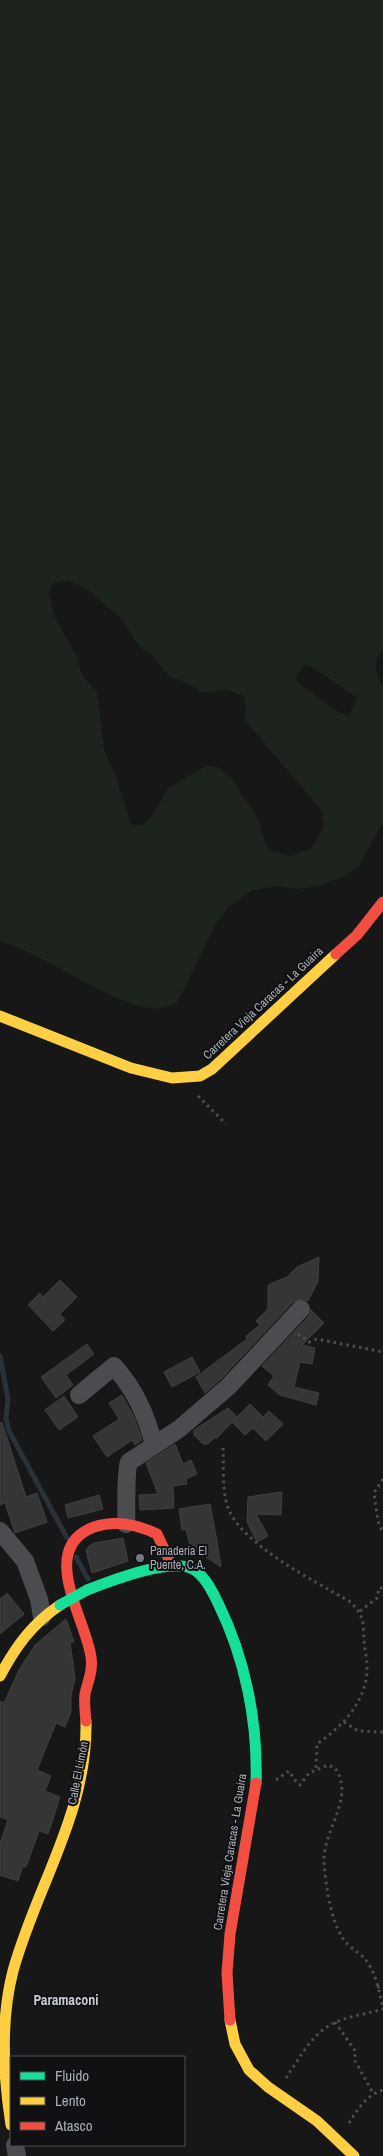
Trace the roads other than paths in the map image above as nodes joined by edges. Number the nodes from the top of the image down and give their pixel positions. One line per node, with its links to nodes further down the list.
1 (383, 902): 2 (street, Carretera Vieja Caracas - La Guaira)
2 (0, 1016)
3 (300, 1309): 5 (street)
4 (78, 1396): 5 (street)
5 (154, 1444): 6 (street)
6 (126, 1524): 8 (street, Calle El Limón); 11 (street, Calle El Limón)
7 (0, 1531): 9 (street)
8 (172, 1566): 9 (street, Carretera Vieja Caracas - La Guaira, bridge); 12 (street, Carretera Vieja Caracas - La Guaira)
9 (42, 1616): 10 (street, Carretera Vieja Caracas - La Guaira)
10 (0, 1676)
11 (10, 2117)
12 (354, 2156)

